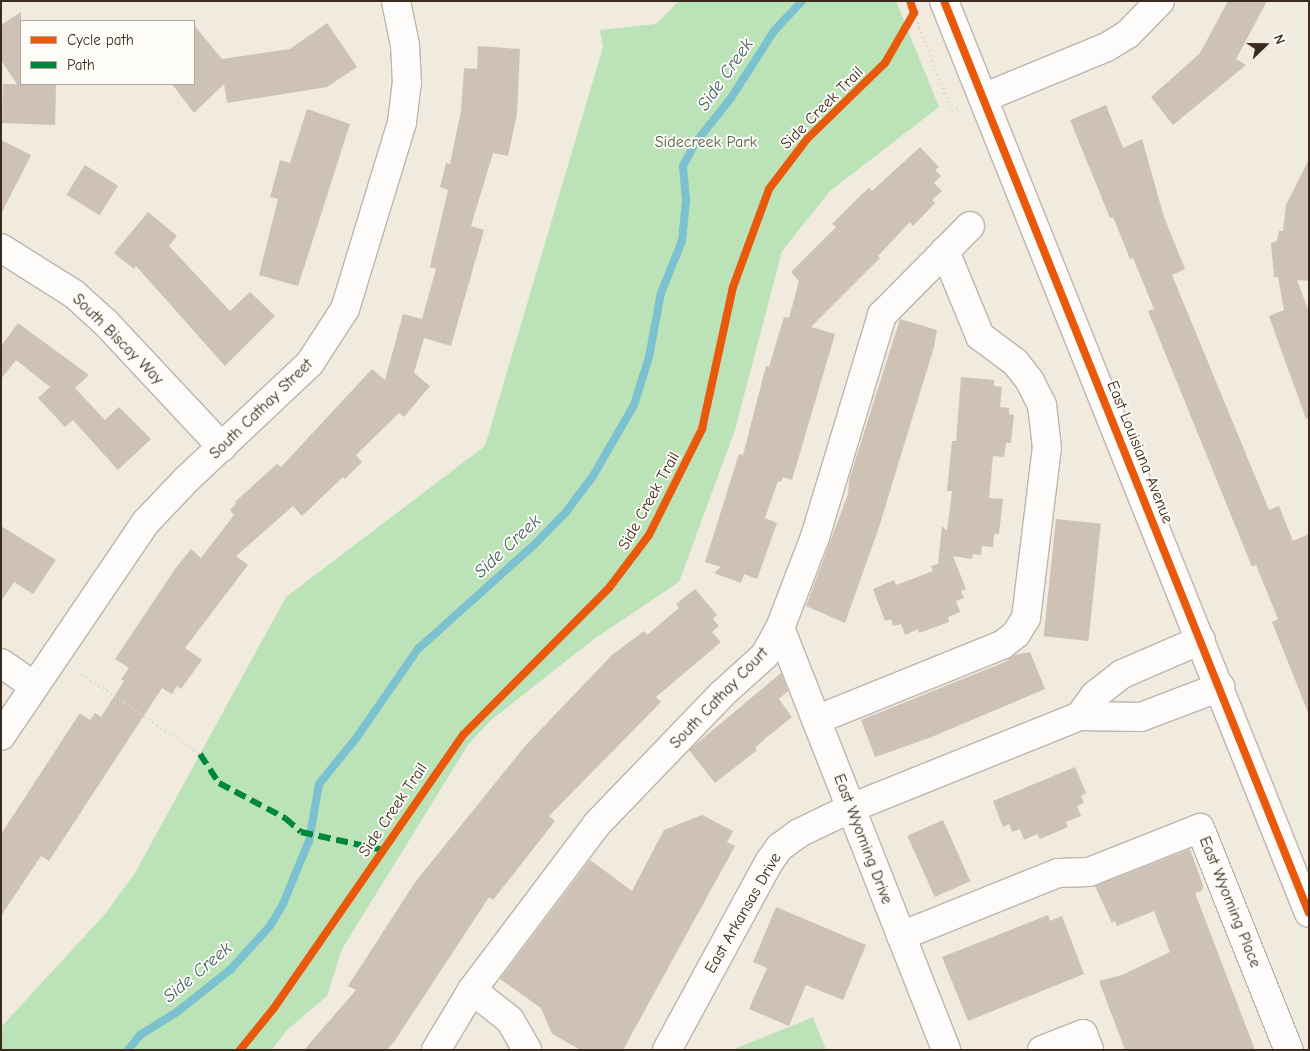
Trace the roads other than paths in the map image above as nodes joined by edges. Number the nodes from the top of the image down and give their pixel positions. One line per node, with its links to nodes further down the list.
1 (396, 1): 8 (street, South Cathay Street)
2 (944, 1): 4 (street, East Louisiana Avenue)
3 (1160, 1): 4 (street)
4 (983, 98): 10 (street, East Louisiana Avenue)
5 (970, 226): 7 (street, South Cathay Court)
6 (1, 248): 8 (street, South Biscay Way)
7 (945, 251): 9 (street, South Cathay Court); 15 (street)
8 (222, 446): 12 (street, South Cathay Street)
9 (780, 628): 15 (street, East Wyoming Drive); 20 (street, South Cathay Court)
10 (1201, 640): 13 (street, East Louisiana Avenue); 14 (street)
11 (1, 663): 12 (street)
12 (34, 686): 16 (street, South Cathay Street)
13 (1220, 687): 14 (street); 18 (street, East Louisiana Avenue)
14 (1080, 716): 17 (street)
15 (816, 720): 17 (street, East Wyoming Drive)
16 (1, 736)
17 (851, 808): 19 (street, East Wyoming Drive); 23 (street, East Arkansas Drive)
18 (1309, 913)
19 (901, 936): 24 (street, East Wyoming Drive); 27 (street, East Wyoming Place)
20 (472, 990): 21 (street, South Cathay Court); 22 (street)
21 (436, 1050)
22 (528, 1050)
23 (667, 1050)
24 (946, 1050)
25 (1042, 1050): 26 (street)
26 (1089, 1050)
27 (1289, 1050)

